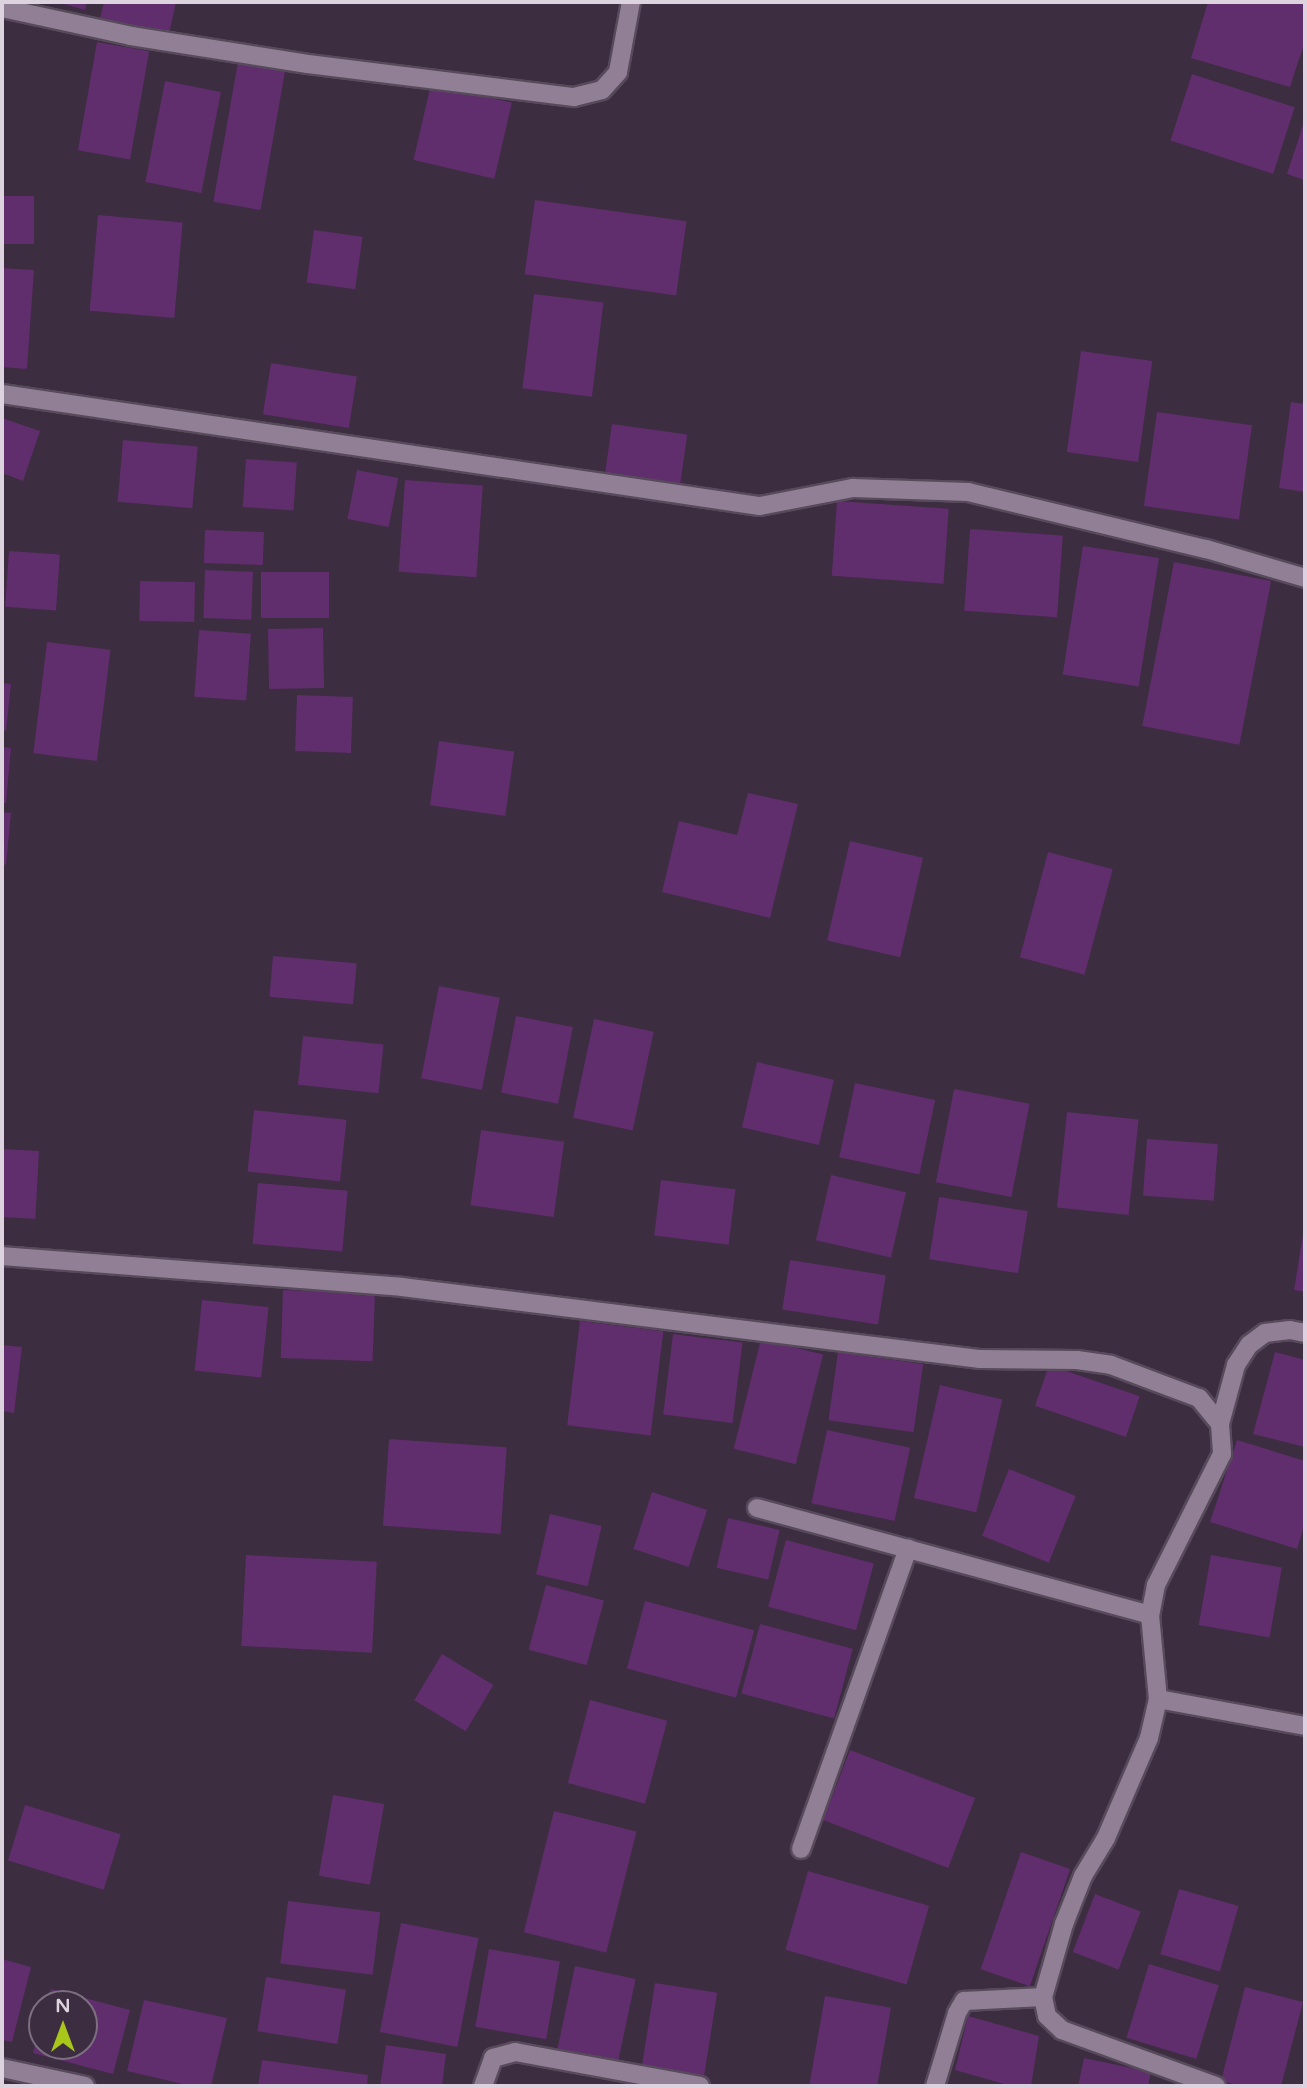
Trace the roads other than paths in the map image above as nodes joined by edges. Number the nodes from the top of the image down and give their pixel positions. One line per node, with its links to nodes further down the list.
1 (631, 2): 2 (street)
2 (2, 8)
3 (2, 394): 4 (street)
4 (1305, 578)
5 (2, 1256): 7 (street)
6 (1305, 1333): 7 (street)
7 (1220, 1424): 10 (street)
8 (757, 1508): 9 (street)
9 (908, 1548): 10 (street); 13 (street)
10 (1150, 1615): 11 (street)
11 (1158, 1699): 12 (street); 14 (street)
12 (1305, 1726)
13 (801, 1849)
14 (1043, 1997): 19 (street); 20 (street)
15 (2, 2068): 16 (street)
16 (85, 2086)
17 (483, 2086): 18 (street)
18 (700, 2086)
19 (935, 2086)
20 (1216, 2086)

